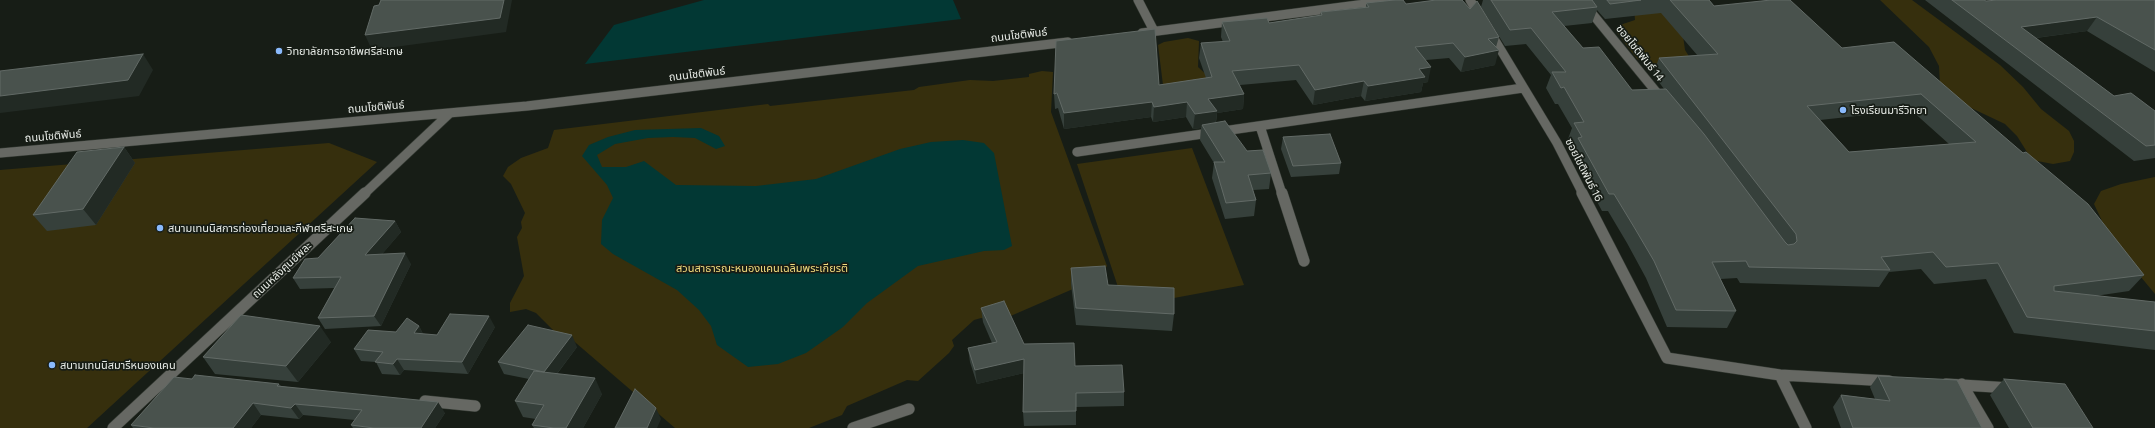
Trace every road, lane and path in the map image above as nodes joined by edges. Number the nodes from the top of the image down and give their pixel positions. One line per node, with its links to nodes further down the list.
1 (1138, 0): 5 (street)
2 (1396, 0): 5 (street)
3 (1470, 0): 8 (street, ซอยโชติพันธ์ 16)
4 (1581, 0): 9 (street, ซอยโชติพันธ์ 14)
5 (1154, 31): 6 (street)
6 (1131, 34)
7 (1076, 41): 10 (street, ถนนโชติพันธ์)
8 (1523, 88): 11 (street); 15 (street, ซอยโชติพันธ์ 16)
9 (1666, 104)
10 (450, 113): 13 (street, ถนนโชติพันธ์); 16 (street, ถนนหลังศูนย์พละ)
11 (1260, 126): 12 (street); 14 (street)
12 (1077, 152)
13 (0, 153)
14 (1304, 261)
15 (1780, 375): 18 (street); 27 (street)
16 (168, 376): 17 (street); 25 (street, ถนนหลังศูนย์พละ)
17 (184, 378)
18 (1899, 381)
19 (1930, 383): 20 (street)
20 (1962, 384): 21 (street); 28 (street)
21 (2021, 389)
22 (412, 400): 23 (street)
23 (475, 406)
24 (909, 409): 26 (street)
25 (113, 428)
26 (853, 428)
27 (1806, 428)
28 (1988, 428)

